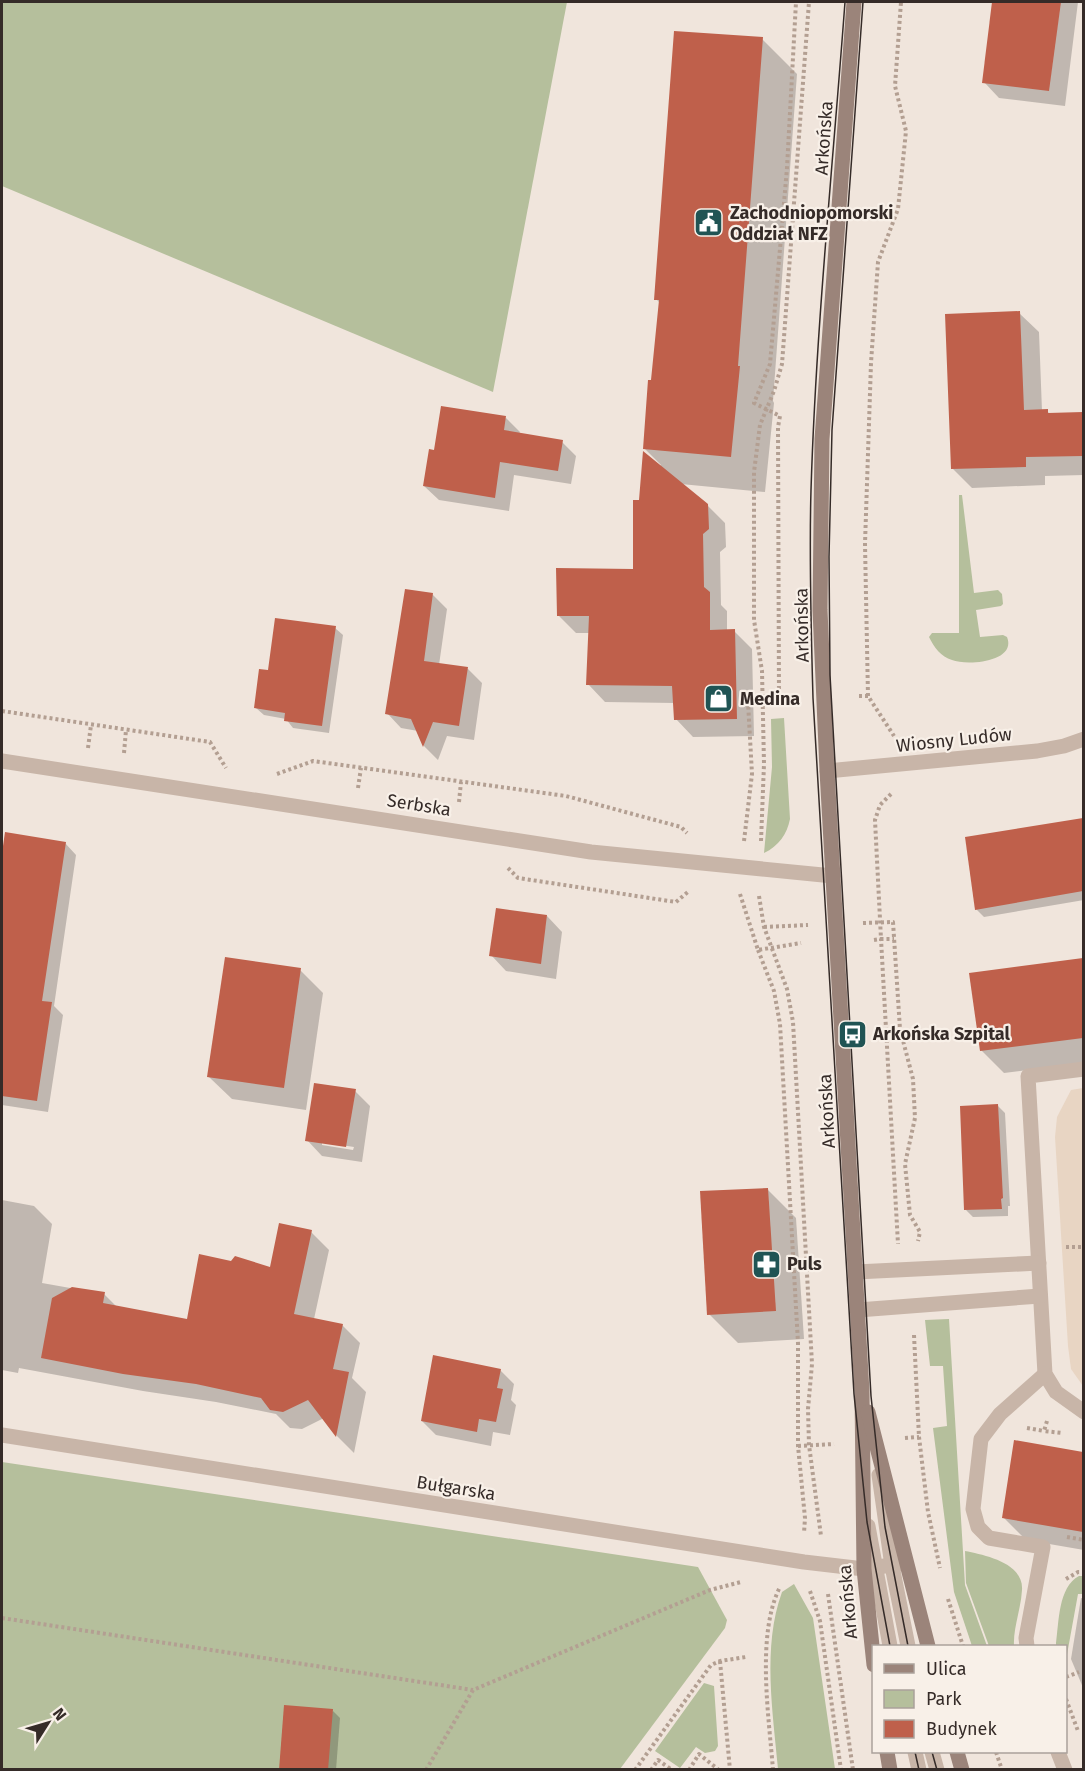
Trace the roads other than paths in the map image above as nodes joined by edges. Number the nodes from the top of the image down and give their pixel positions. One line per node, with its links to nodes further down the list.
1 (854, 2): 4 (street, Arkońska)
2 (1083, 739): 4 (street, Wiosny Ludów)
3 (2, 761): 5 (street, Serbska)
4 (827, 771): 5 (street, Arkońska)
5 (833, 876): 8 (street, Arkońska)
6 (1083, 1069): 7 (street)
7 (1039, 1263): 8 (street); 9 (street)
8 (855, 1272): 10 (street, Arkońska)
9 (1040, 1296): 10 (street); 11 (street)
10 (858, 1310): 12 (street, Arkońska)
11 (1045, 1374): 13 (street); 21 (street)
12 (862, 1392): 15 (street, Arkońska); 16 (street, Arkońska)
13 (1083, 1412)
14 (2, 1435): 16 (street, Bułgarska)
15 (898, 1565): 16 (street, Bułgarska); 19 (street); 20 (street, Arkońska)
16 (869, 1569): 17 (street, Arkońska); 18 (street)
17 (872, 1645)
18 (889, 1645)
19 (908, 1645)
20 (927, 1645)
21 (1027, 1645)
22 (887, 1753): 27 (street)
23 (915, 1753): 28 (street)
24 (932, 1753): 29 (street)
25 (957, 1753): 30 (street)
26 (1058, 1753): 31 (street)
27 (890, 1770)
28 (919, 1770)
29 (937, 1770)
30 (962, 1770)
31 (1065, 1770)

